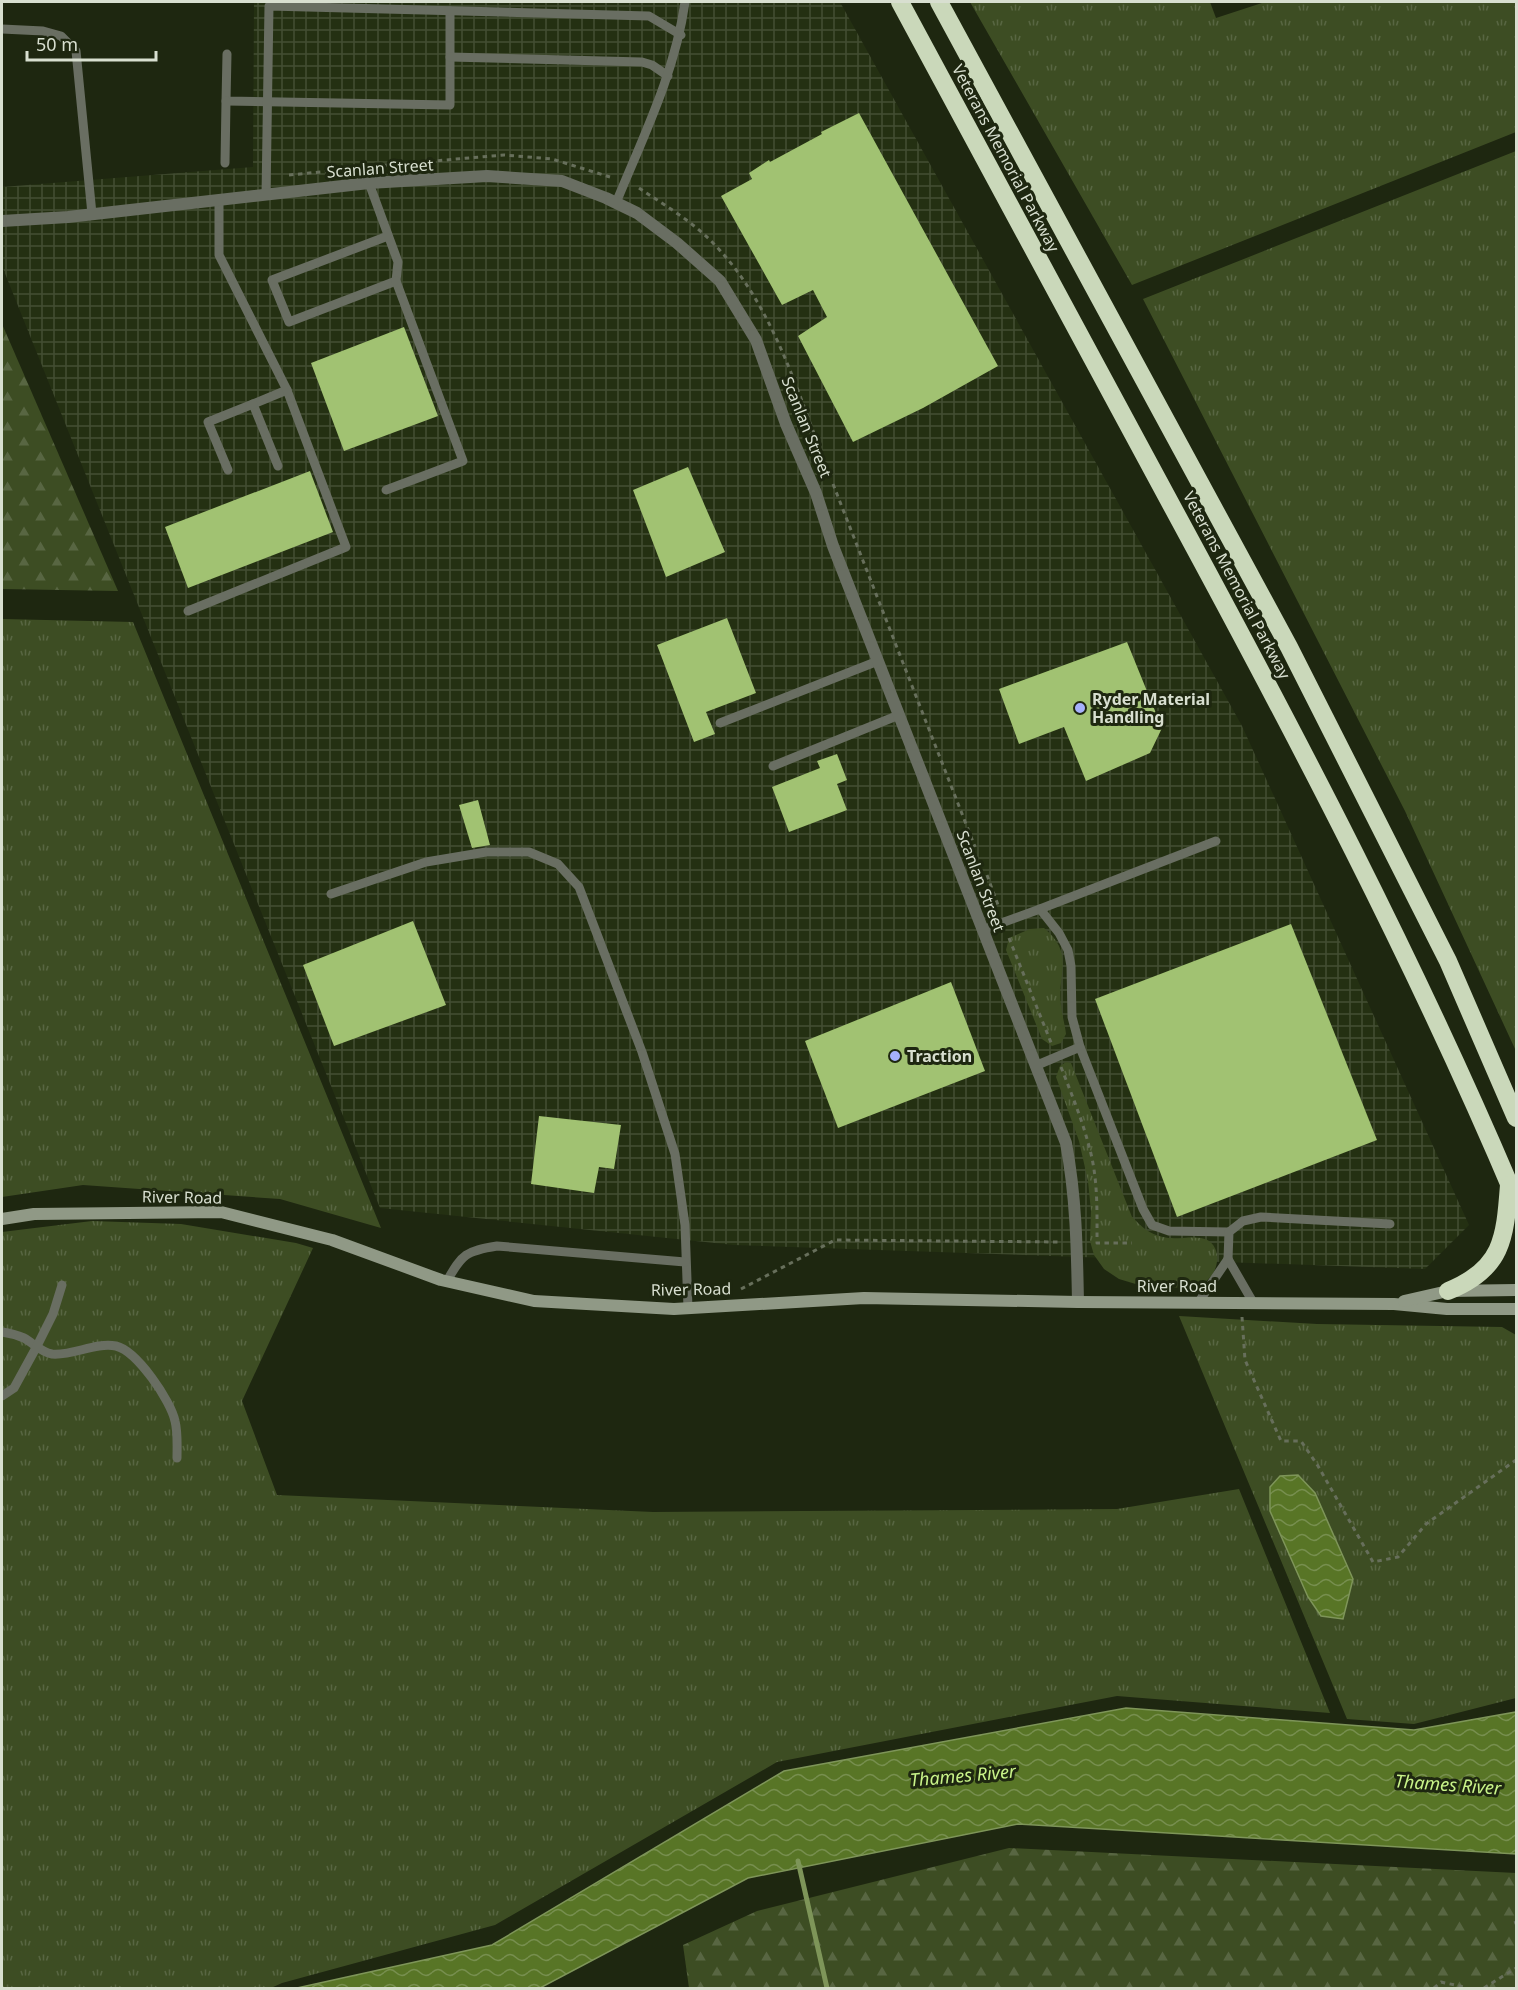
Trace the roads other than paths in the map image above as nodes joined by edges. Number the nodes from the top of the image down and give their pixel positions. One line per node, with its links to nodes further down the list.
1 (685, 2): 6 (lane)
2 (900, 2): 38 (highway, Veterans Memorial Parkway)
3 (939, 2): 37 (highway, Veterans Memorial Parkway)
4 (450, 11): 6 (lane); 8 (lane); 11 (lane)
5 (2, 29): 17 (lane)
6 (681, 35): 9 (lane)
7 (227, 54): 10 (lane)
8 (450, 57): 9 (lane); 11 (lane)
9 (668, 76): 16 (lane)
10 (226, 101): 11 (lane); 12 (lane)
11 (268, 101): 14 (lane)
12 (225, 163)
13 (369, 183): 14 (street, Scanlan Street); 16 (street, Scanlan Street); 19 (lane)
14 (266, 195): 15 (street, Scanlan Street)
15 (219, 200): 17 (street, Scanlan Street); 21 (lane)
16 (616, 203): 27 (street, Scanlan Street)
17 (92, 214): 18 (street, Scanlan Street)
18 (2, 221)
19 (388, 236): 20 (lane); 20 (lane)
20 (396, 281): 25 (lane)
21 (287, 390): 22 (lane); 26 (lane)
22 (253, 404): 23 (lane); 24 (lane)
23 (278, 466)
24 (228, 470)
25 (386, 490)
26 (188, 611)
27 (878, 661): 28 (street, Scanlan Street); 29 (lane)
28 (899, 715): 30 (lane); 34 (street, Scanlan Street)
29 (720, 723)
30 (773, 766)
31 (1216, 841): 33 (lane)
32 (331, 894): 43 (lane)
33 (1040, 909): 34 (lane); 35 (lane)
34 (982, 930): 36 (street, Scanlan Street)
35 (1080, 1047): 36 (lane); 41 (lane)
36 (1035, 1066): 48 (street, Scanlan Street)
37 (1516, 1118)
38 (1513, 1192): 47 (highway)
39 (2, 1219): 44 (street, River Road)
40 (1389, 1224): 41 (lane)
41 (1229, 1232): 42 (lane)
42 (1228, 1259): 49 (lane); 50 (lane)
43 (686, 1262): 44 (lane); 52 (lane)
44 (447, 1281): 52 (street, River Road)
45 (62, 1285): 55 (lane)
46 (1516, 1290): 47 (street, River Road)
47 (1448, 1291): 51 (street, River Road)
48 (1078, 1302): 49 (street, River Road); 52 (street, River Road)
49 (1198, 1303): 50 (street, River Road)
50 (1254, 1304): 51 (street, River Road)
51 (1394, 1304): 53 (street, River Road)
52 (688, 1308)
53 (1516, 1309)
54 (2, 1332): 55 (lane)
55 (37, 1346): 56 (lane); 59 (lane)
56 (14, 1388): 57 (lane); 58 (lane)
57 (2, 1396)
58 (2, 1402)
59 (177, 1458)

